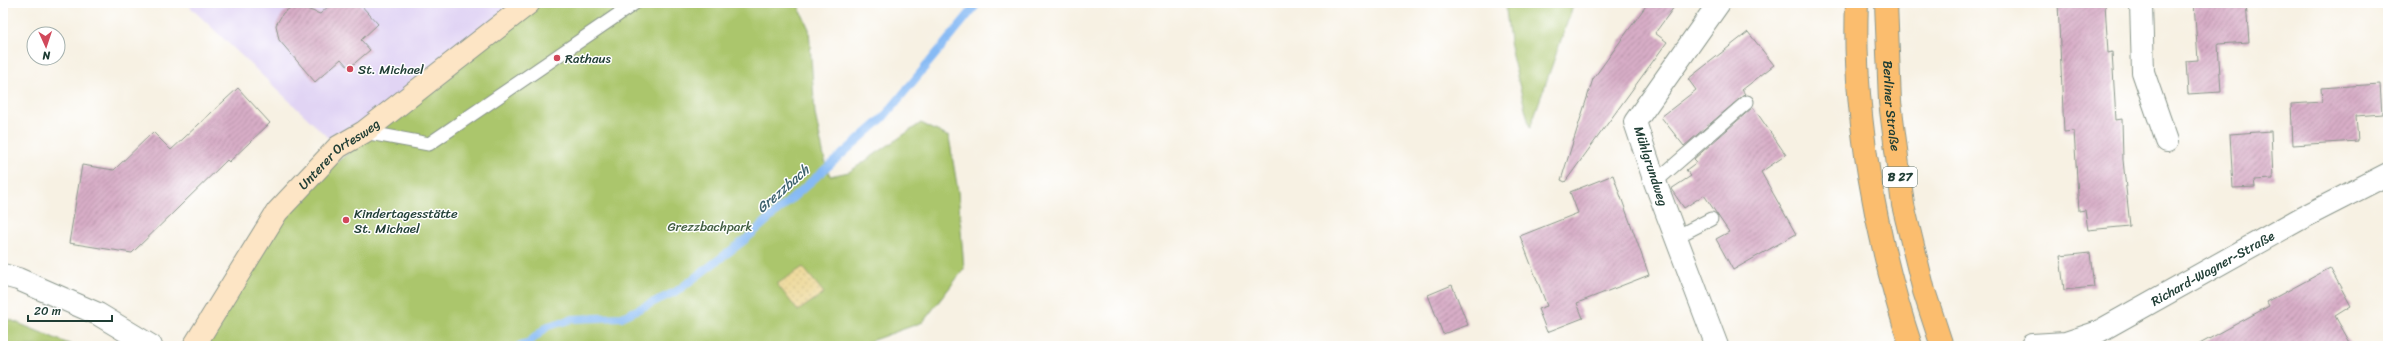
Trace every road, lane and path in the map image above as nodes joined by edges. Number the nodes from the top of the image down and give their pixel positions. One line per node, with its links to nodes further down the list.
1 (529, 3): 8 (main road, Unterer Ortesweg)
2 (634, 3): 8 (lane)
3 (1719, 3): 11 (street, Mühlgrundweg)
4 (1857, 3): 20 (highway, B 27)
5 (1886, 3): 21 (highway, Berliner Straße / B 27)
6 (2141, 3): 9 (street)
7 (1747, 102): 11 (lane)
8 (364, 132): 18 (main road, Unterer Ortesweg)
9 (2167, 141)
10 (2388, 174): 15 (street, Richard-Wagner-Straße)
11 (1654, 182): 13 (street, Mühlgrundweg)
12 (1711, 219): 13 (lane)
13 (1676, 236): 19 (street, Mühlgrundweg)
14 (3, 275): 17 (street)
15 (2098, 340): 16 (street, Richard-Wagner-Straße)
16 (2032, 345)
17 (151, 346)
18 (194, 346)
19 (1717, 346)
20 (1911, 346)
21 (1942, 346)

